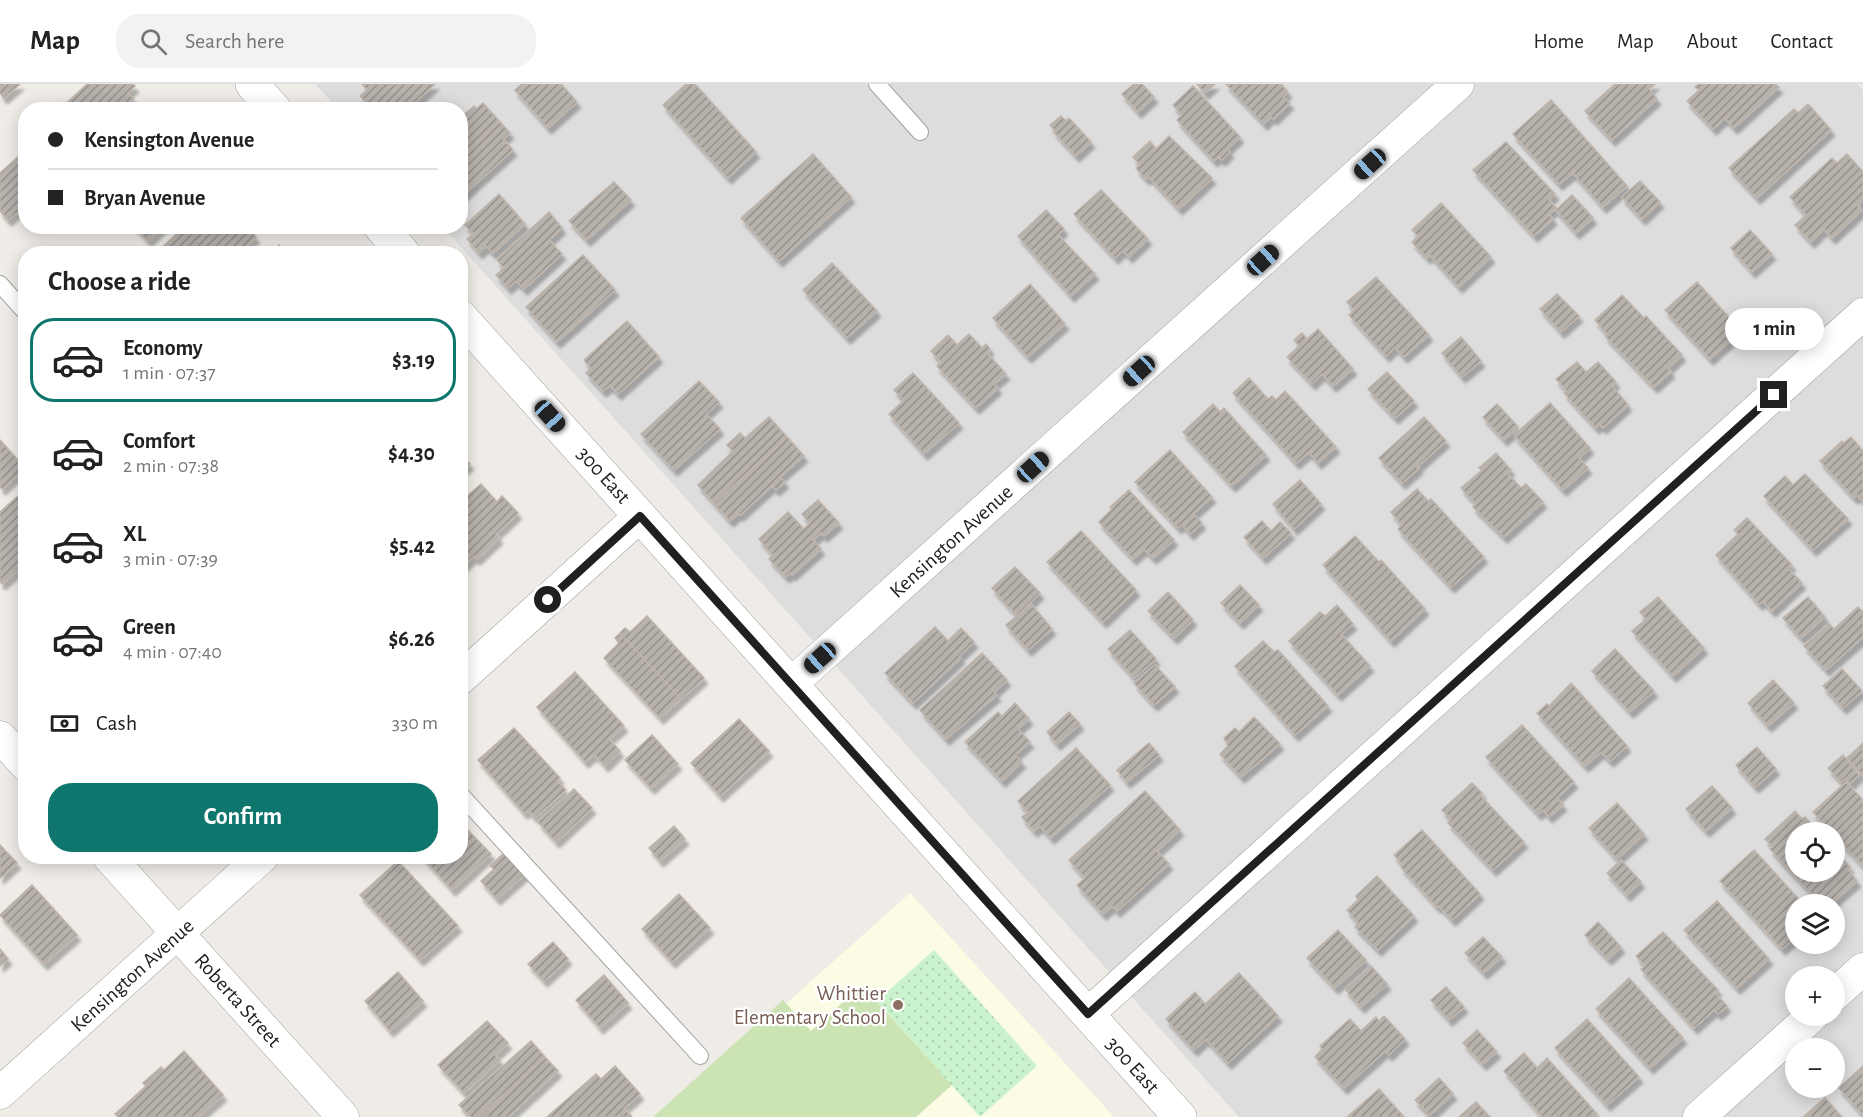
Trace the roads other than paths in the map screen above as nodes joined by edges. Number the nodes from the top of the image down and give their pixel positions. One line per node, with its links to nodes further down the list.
1 (252, 84): 4 (street)
2 (877, 84): 5 (lane)
3 (1458, 84): 14 (street, Kensington Avenue)
4 (268, 102)
5 (921, 132)
6 (387, 234): 7 (street)
7 (397, 246)
8 (0, 285): 9 (lane)
9 (18, 304)
10 (1863, 314): 23 (street)
11 (468, 325): 12 (street, 300 East)
12 (640, 516): 13 (street); 14 (street, 300 East)
13 (468, 671)
14 (791, 684): 23 (street, 300 East)
15 (0, 737): 16 (street)
16 (18, 756)
17 (468, 803): 25 (lane)
18 (115, 864): 20 (street, Roberta Street)
19 (254, 864): 20 (street, Kensington Avenue)
20 (178, 933): 26 (street, Kensington Avenue); 27 (street, Roberta Street)
21 (1863, 969): 22 (street)
22 (1845, 985)
23 (1088, 1014): 28 (street, 300 East)
24 (1801, 1026): 29 (street)
25 (700, 1056)
26 (0, 1093)
27 (344, 1117)
28 (1180, 1117)
29 (1700, 1117)

